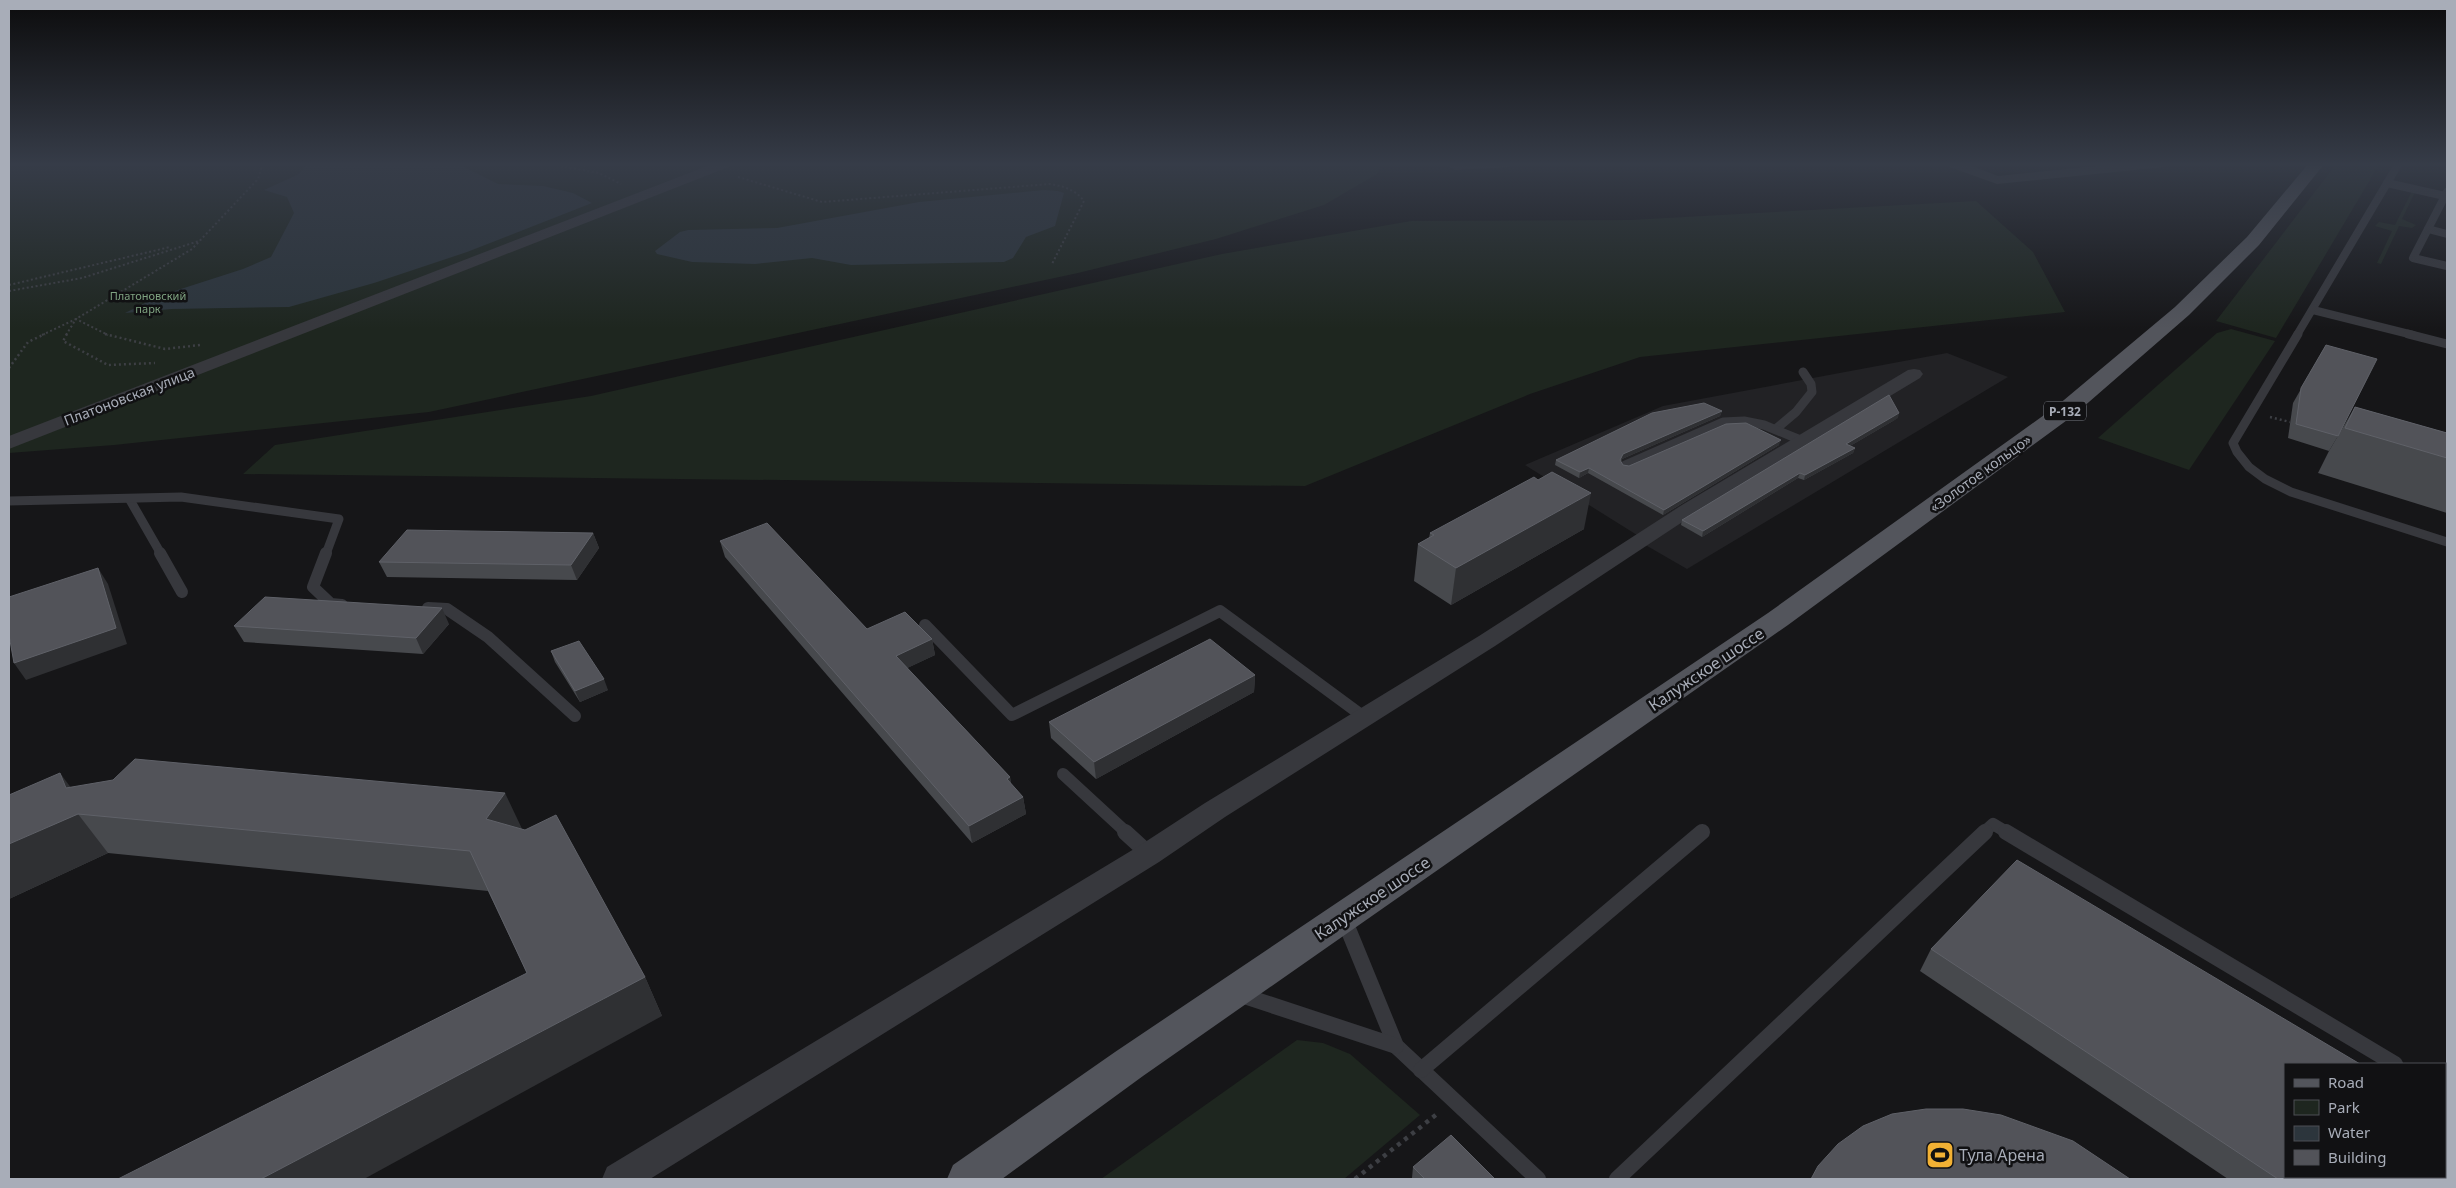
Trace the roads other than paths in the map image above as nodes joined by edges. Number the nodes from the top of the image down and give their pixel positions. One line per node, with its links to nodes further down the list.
1 (585, 218): 14 (street, Платоновская улица)
2 (2271, 218): 22 (main road, «Золотое кольцо» / Р-132)
3 (2366, 218): 8 (lane)
4 (2434, 218): 5 (lane)
5 (2428, 230): 6 (lane); 7 (lane)
6 (2447, 234)
7 (2447, 266)
8 (2313, 310): 9 (lane); 18 (lane)
9 (2447, 344)
10 (1803, 372): 12 (lane)
11 (1914, 374): 13 (street)
12 (1777, 428): 13 (lane); 15 (lane)
13 (1803, 441): 25 (street)
14 (9, 443)
15 (1625, 465)
16 (9, 500): 17 (lane)
17 (130, 500): 19 (lane); 20 (lane)
18 (2447, 542)
19 (182, 592)
20 (351, 605)
21 (418, 608): 24 (lane)
22 (1778, 619): 29 (main road, Калужское шоссе)
23 (926, 625): 25 (lane)
24 (575, 716)
25 (1364, 717): 28 (street)
26 (1063, 774): 28 (lane)
27 (1702, 832): 33 (lane)
28 (1149, 854): 34 (street)
29 (1343, 918): 30 (main road, Калужское шоссе); 31 (lane)
30 (1234, 992): 31 (lane); 35 (main road, Калужское шоссе)
31 (1396, 1046): 33 (lane)
32 (2393, 1063): 37 (lane)
33 (1421, 1070): 36 (lane)
34 (619, 1179)
35 (968, 1179)
36 (1538, 1179)
37 (1617, 1179)

